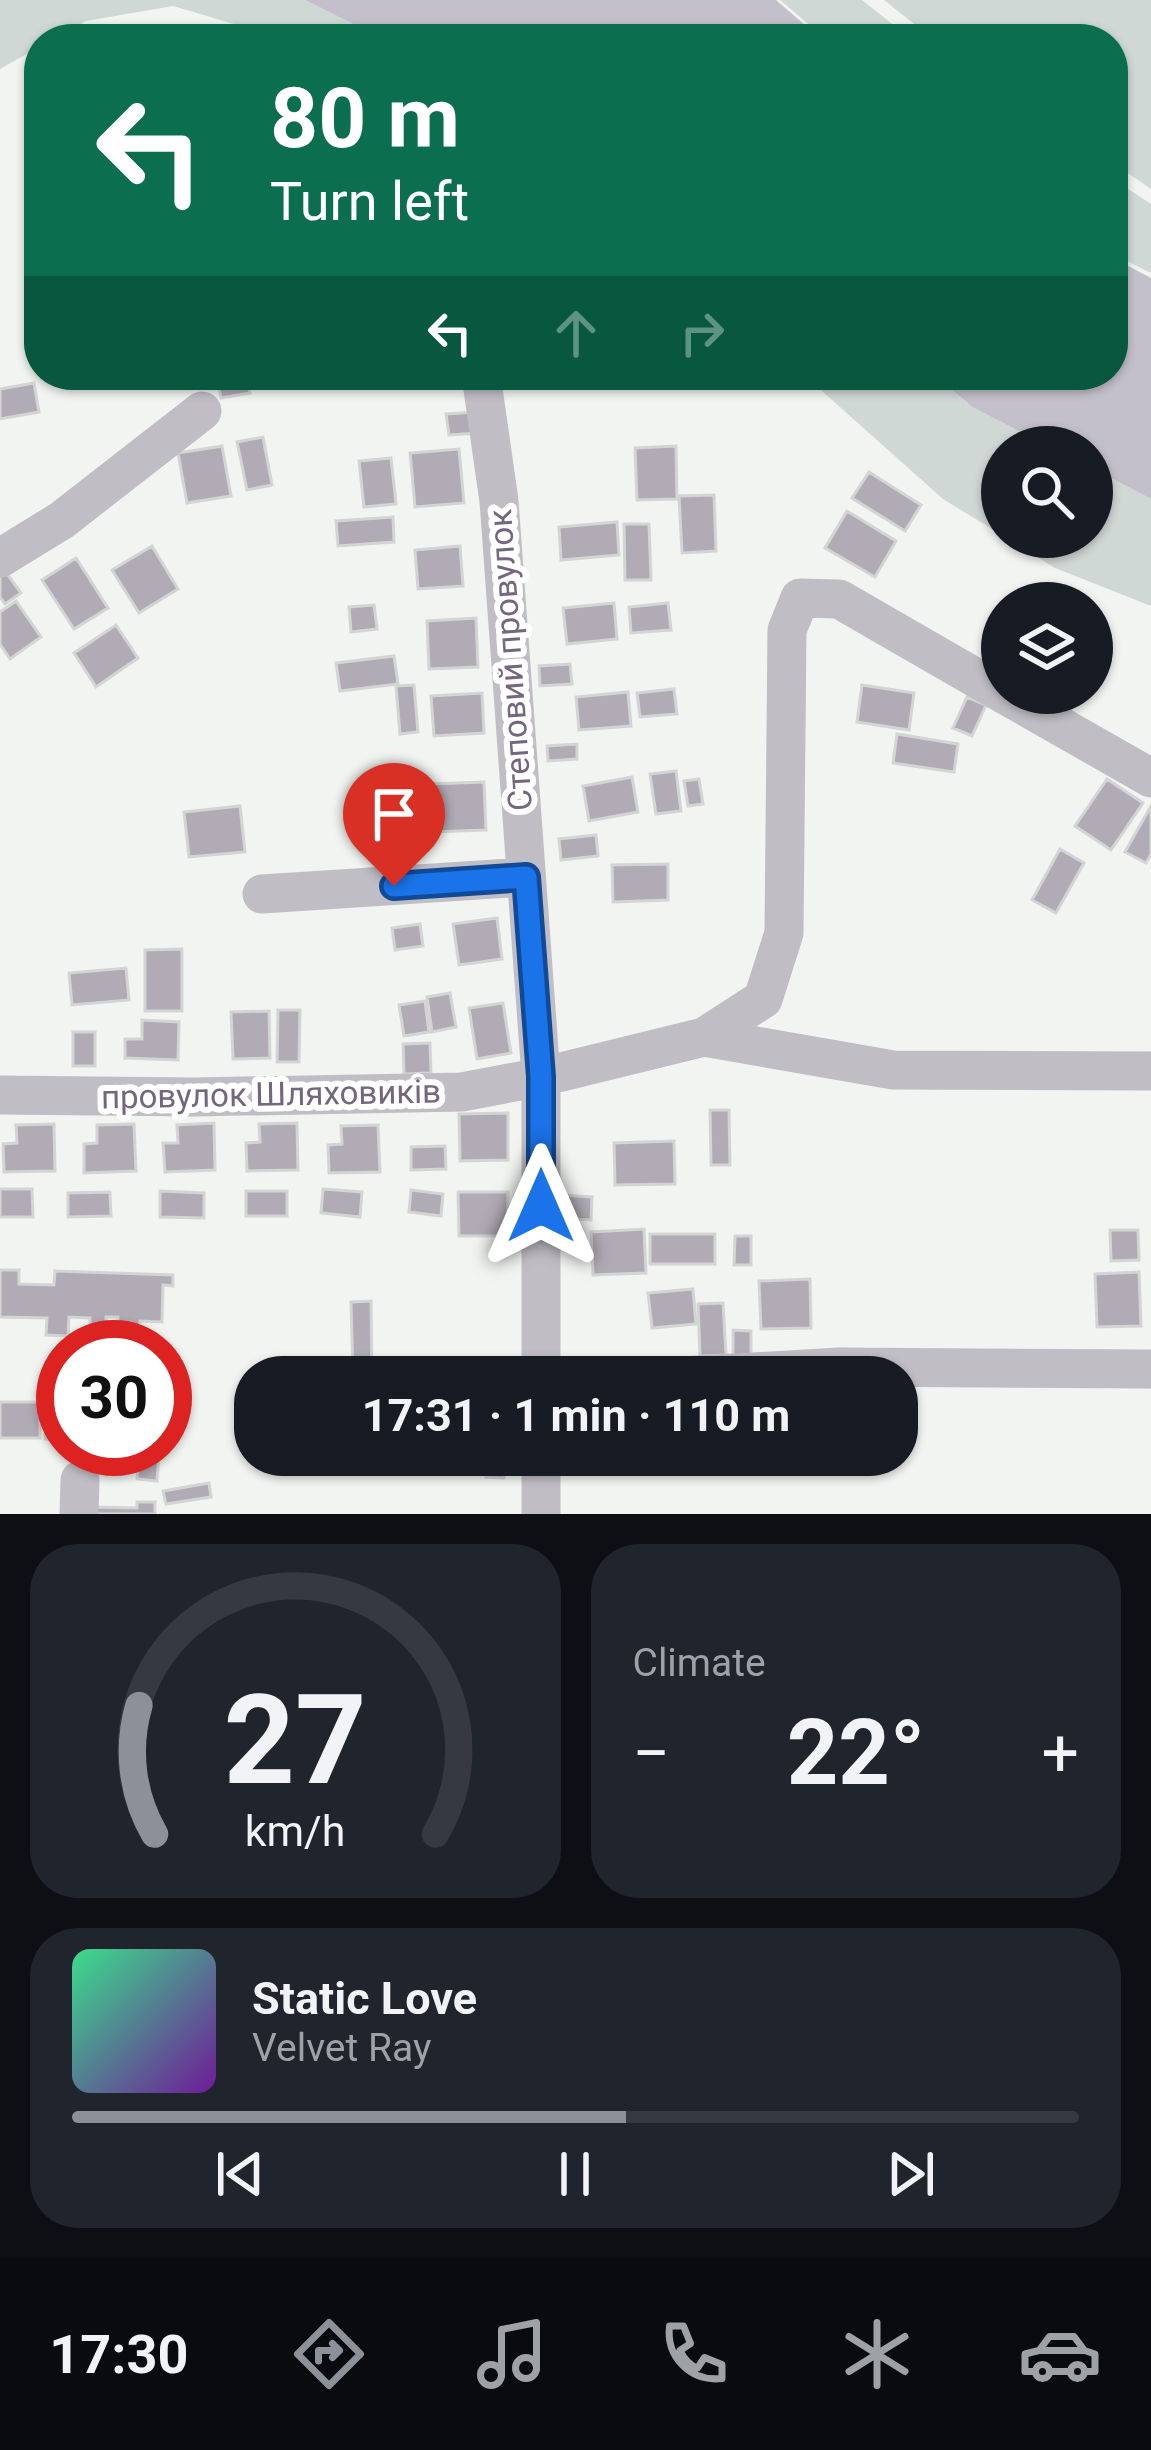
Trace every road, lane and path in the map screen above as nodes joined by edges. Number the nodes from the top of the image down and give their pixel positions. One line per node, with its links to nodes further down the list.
1 (483, 390): 7 (street, Степовий провулок)
2 (202, 412): 3 (street)
3 (0, 559)
4 (981, 681): 9 (street)
5 (1039, 714): 6 (street)
6 (1151, 778)
7 (526, 877): 8 (street); 11 (street, Степовий провулок)
8 (262, 894)
9 (704, 1036): 10 (street); 11 (street, провулок Шляховиків)
10 (1151, 1071)
11 (541, 1077): 12 (street, провулок Шляховиків); 13 (street, Степовий провулок)
12 (0, 1095)
13 (542, 1356)
14 (918, 1368): 15 (street)
15 (1151, 1370)
16 (542, 1476): 17 (street)
17 (542, 1514)

